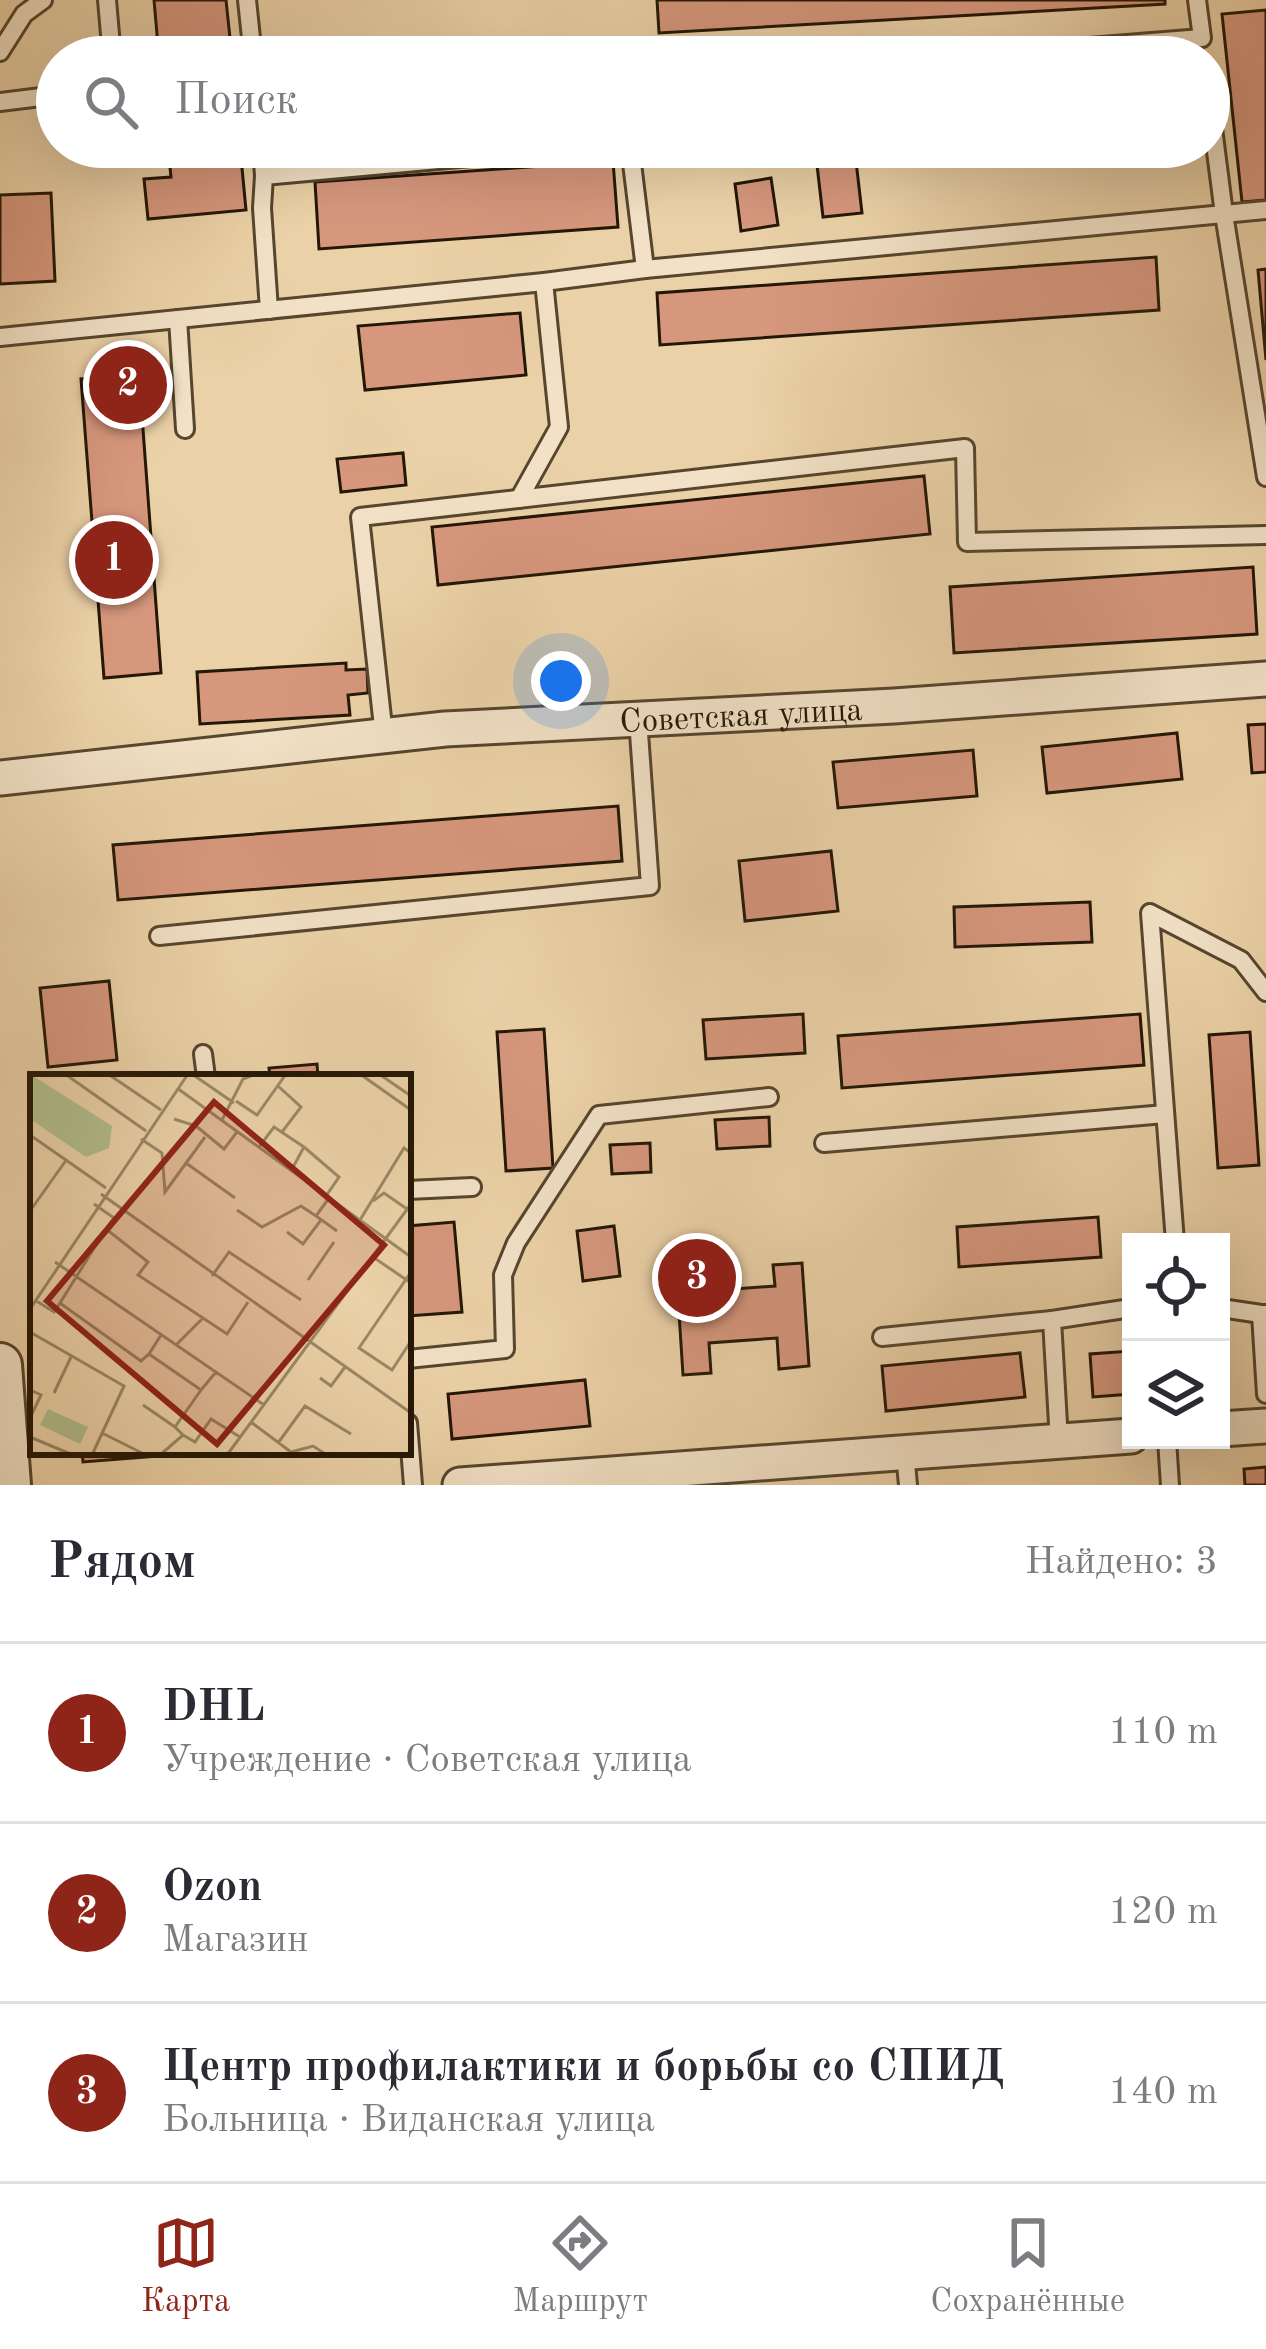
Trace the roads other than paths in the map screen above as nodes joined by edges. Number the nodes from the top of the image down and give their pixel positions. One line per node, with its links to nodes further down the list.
1 (43, 0): 8 (lane)
2 (107, 0): 5 (lane)
3 (247, 0): 6 (lane)
4 (1197, 0): 7 (lane)
5 (110, 36)
6 (251, 36)
7 (1202, 36)
8 (0, 52)
9 (36, 98): 10 (lane)
10 (0, 102)
11 (264, 168): 15 (lane)
12 (352, 168): 15 (lane)
13 (633, 168): 18 (lane)
14 (1218, 168): 17 (lane)
15 (265, 176): 20 (lane)
16 (1266, 210): 17 (lane)
17 (1224, 214): 18 (lane); 24 (lane)
18 (646, 268): 19 (lane)
19 (544, 282): 20 (lane); 25 (lane)
20 (269, 310): 21 (lane)
21 (178, 320): 22 (lane); 23 (lane)
22 (0, 337)
23 (185, 428)
24 (1266, 477)
25 (520, 499): 26 (lane); 29 (lane)
26 (1266, 536)
27 (1266, 679): 28 (street, Советская улица)
28 (638, 719): 29 (street, Советская улица); 31 (lane)
29 (384, 736): 30 (street, Советская улица)
30 (0, 778)
31 (159, 936)
32 (1266, 992): 36 (lane)
33 (203, 1054): 34 (lane)
34 (206, 1074)
35 (769, 1097): 46 (lane)
36 (1165, 1114): 37 (lane); 40 (lane)
37 (824, 1143)
38 (472, 1187): 39 (lane)
39 (411, 1190)
40 (1174, 1233)
41 (1230, 1309): 43 (lane)
42 (1122, 1310): 44 (lane)
43 (1263, 1314): 48 (lane)
44 (1052, 1320): 45 (lane); 52 (lane)
45 (882, 1337)
46 (411, 1359)
47 (1, 1384): 57 (street)
48 (1266, 1394)
49 (1266, 1426): 50 (street)
50 (1230, 1429)
51 (1122, 1437): 52 (street)
52 (1059, 1441): 55 (street)
53 (1168, 1449): 60 (lane)
54 (411, 1455): 58 (lane)
55 (906, 1469): 56 (street)
56 (679, 1477): 59 (street)
57 (9, 1485)
58 (413, 1485)
59 (460, 1485)
60 (1170, 1485)

